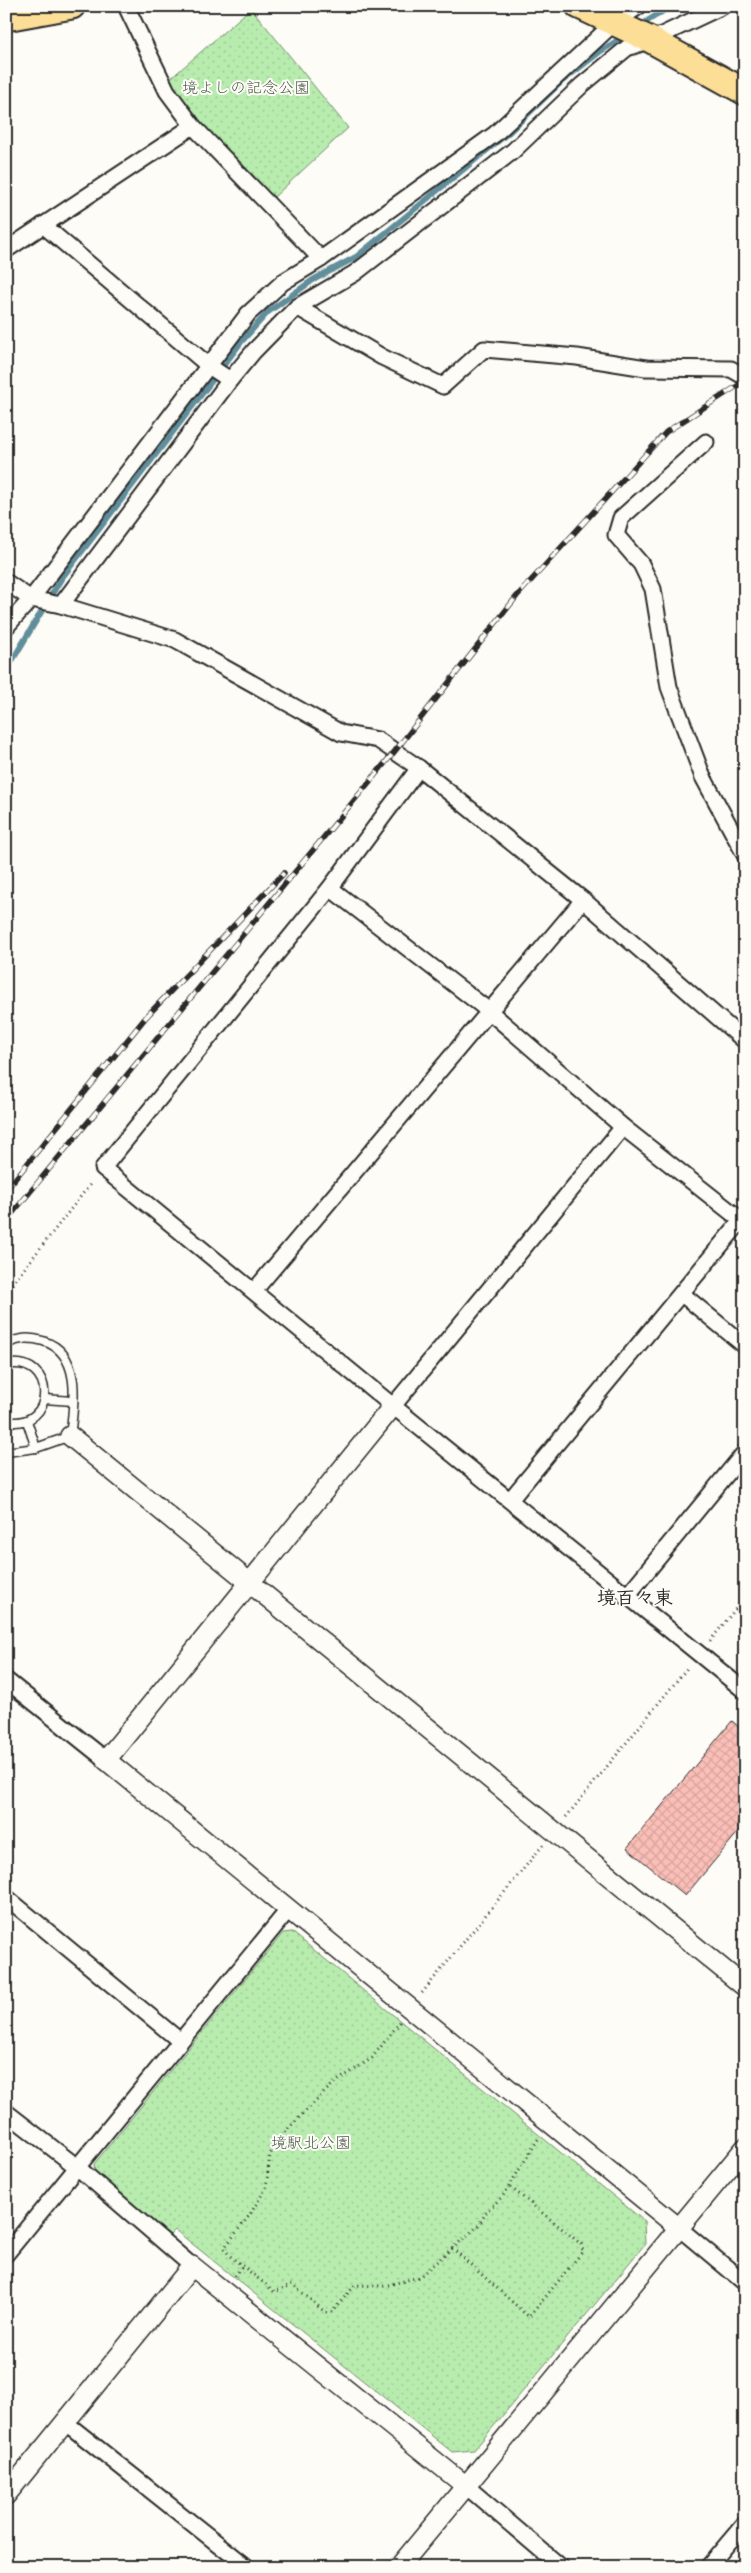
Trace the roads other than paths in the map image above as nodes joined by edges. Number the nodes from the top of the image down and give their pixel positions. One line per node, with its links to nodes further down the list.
1 (72, 6): 6 (main road)
2 (126, 6): 9 (street)
3 (579, 6): 7 (main road)
4 (639, 6): 7 (street)
5 (722, 6): 7 (street)
6 (6, 18)
7 (633, 31): 8 (main road); 12 (street); 13 (street)
8 (745, 92)
9 (193, 126): 10 (street); 12 (street)
10 (43, 225): 11 (street); 14 (street)
11 (6, 250)
12 (321, 259): 14 (street)
13 (297, 307): 15 (street); 16 (street)
14 (209, 366): 16 (street); 19 (street)
15 (745, 376)
16 (230, 380): 20 (street)
17 (706, 442): 23 (street)
18 (6, 582): 19 (street)
19 (31, 598): 20 (street); 21 (street)
20 (61, 605): 22 (street)
21 (6, 628)
22 (418, 768): 24 (street); 25 (street)
23 (745, 855)
24 (330, 888): 26 (street); 30 (street)
25 (583, 900): 26 (street); 27 (street)
26 (488, 1011): 28 (street); 30 (street)
27 (745, 1041)
28 (623, 1127): 29 (street); 37 (street)
29 (743, 1218): 31 (street)
30 (254, 1291): 37 (street)
31 (682, 1294): 33 (street); 44 (street)
32 (6, 1344): 36 (lane)
33 (745, 1346)
34 (6, 1365): 35 (lane)
35 (44, 1399): 36 (lane); 39 (lane)
36 (73, 1401): 40 (lane)
37 (393, 1406): 44 (street); 45 (street)
38 (6, 1421): 39 (lane)
39 (27, 1421): 41 (lane)
40 (70, 1436): 41 (lane); 45 (street)
41 (36, 1448): 42 (lane)
42 (6, 1452)
43 (745, 1452): 46 (street)
44 (510, 1500): 46 (street)
45 (250, 1583): 49 (street); 52 (street)
46 (626, 1597): 48 (street)
47 (6, 1680): 49 (street)
48 (745, 1691)
49 (106, 1760): 51 (street)
50 (6, 1897): 53 (street)
51 (290, 1909): 53 (street); 57 (street)
52 (745, 1987)
53 (180, 2041): 56 (street)
54 (6, 2112): 56 (street)
55 (745, 2148): 57 (street)
56 (77, 2167): 58 (street); 59 (street)
57 (679, 2228): 60 (street); 62 (street)
58 (6, 2254)
59 (192, 2266): 61 (street); 62 (street)
60 (745, 2283)
61 (66, 2423): 63 (street); 65 (street)
62 (466, 2486): 66 (street); 67 (street)
63 (6, 2495)
64 (745, 2522): 68 (street)
65 (246, 2567)
66 (399, 2567)
67 (561, 2567)
68 (708, 2567)

